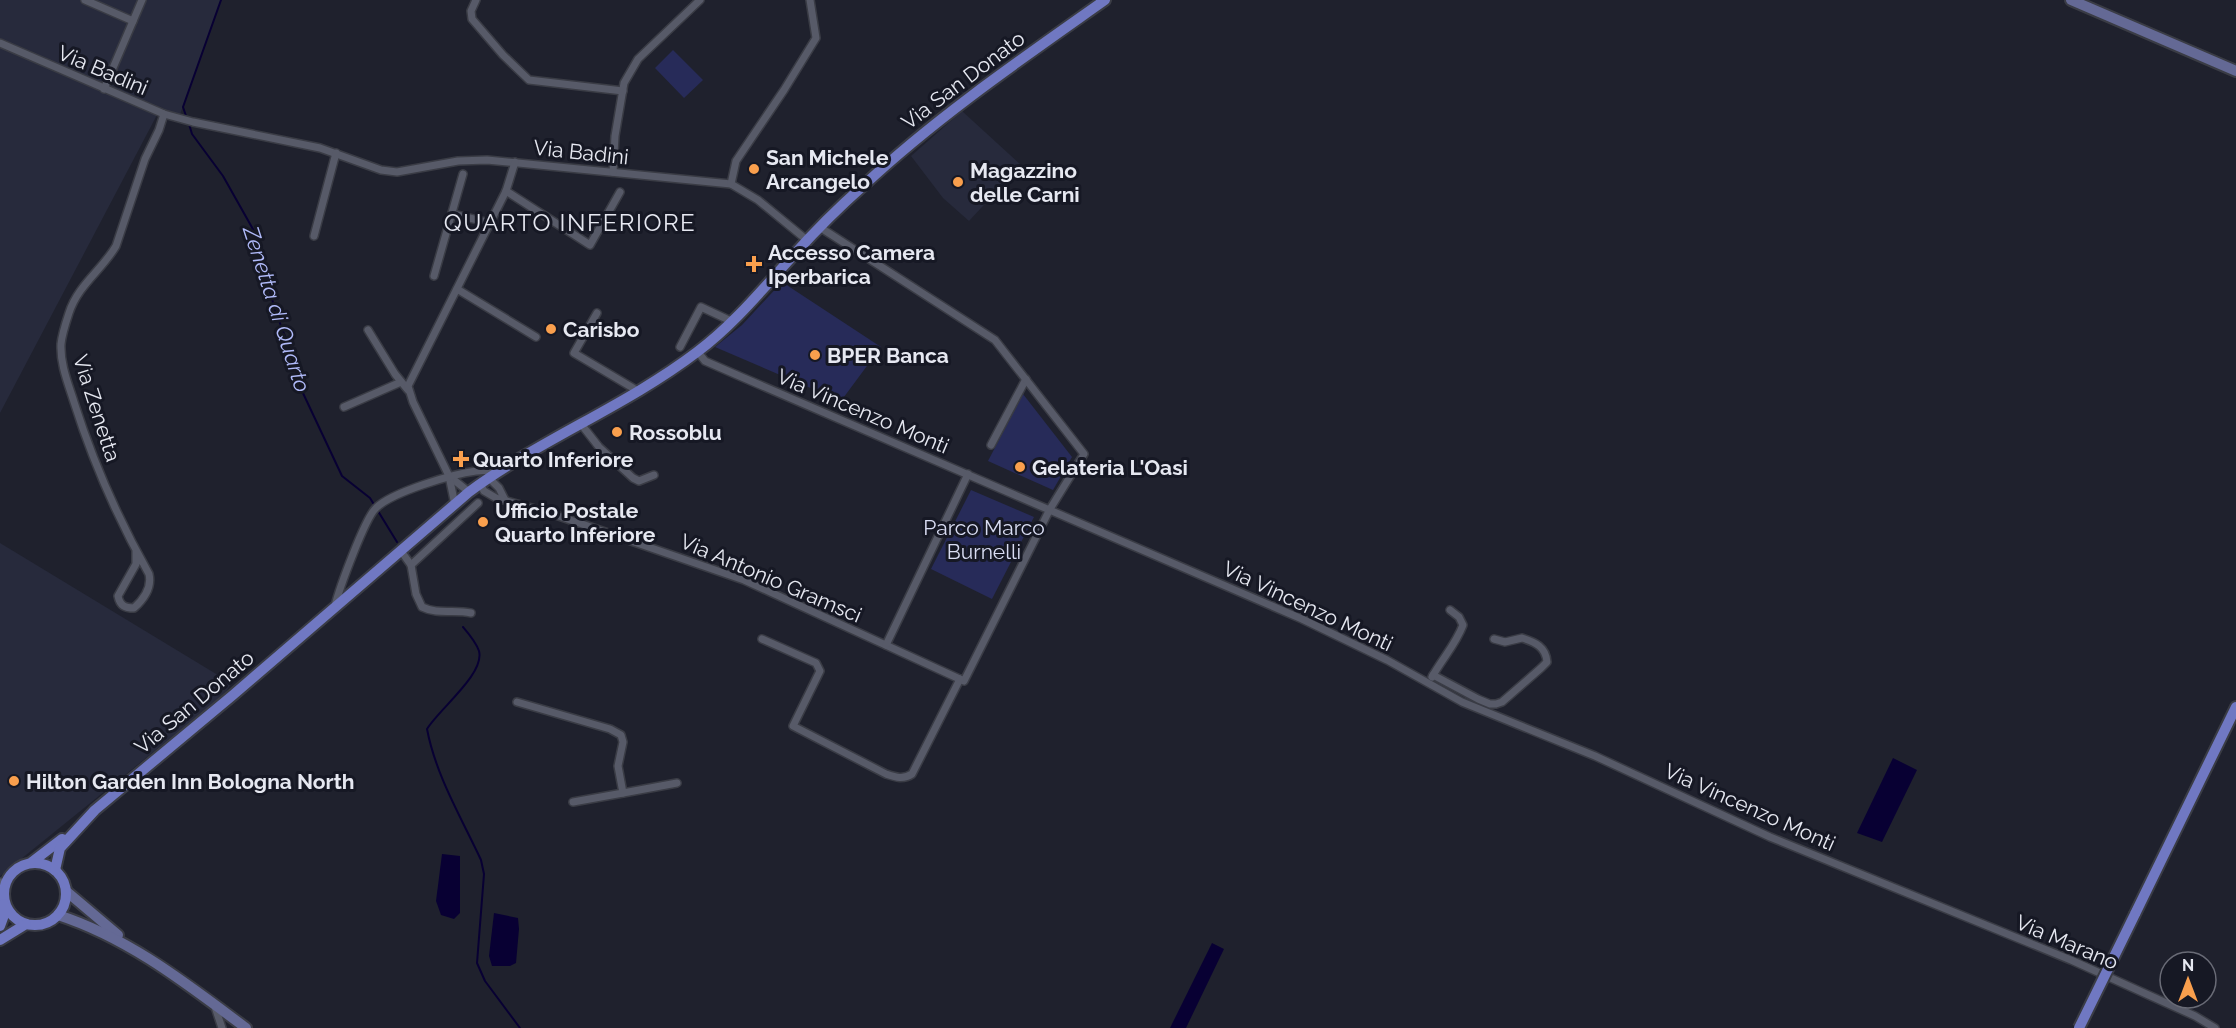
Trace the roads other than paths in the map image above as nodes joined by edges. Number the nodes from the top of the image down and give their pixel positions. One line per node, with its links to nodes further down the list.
1 (85, 0): 8 (street)
2 (142, 0): 8 (street)
3 (476, 0): 12 (street)
4 (700, 0): 12 (street)
5 (810, 0): 18 (street)
6 (1105, 0): 23 (main road, Via San Donato)
7 (2071, 0): 10 (street)
8 (133, 21): 11 (street)
9 (0, 43): 11 (street, Via Badini)
10 (2236, 71)
11 (104, 89): 13 (street, Via Badini)
12 (623, 91): 16 (street)
13 (164, 114): 14 (street, Via Badini); 51 (street, Via Zenetta)
14 (336, 153): 15 (street, Via Badini); 24 (street)
15 (515, 162): 16 (street, Via Badini); 19 (street)
16 (613, 172): 18 (street, Via Badini)
17 (463, 174): 21 (street)
18 (731, 184): 25 (street, Via Badini)
19 (506, 191): 20 (street); 22 (street)
20 (620, 192)
21 (453, 214): 22 (street); 26 (street)
22 (490, 223): 27 (street)
23 (821, 228): 25 (main road, Via San Donato); 34 (street)
24 (314, 236)
25 (808, 241): 29 (main road, Via San Donato)
26 (434, 276)
27 (457, 289): 31 (street); 36 (street)
28 (597, 312): 37 (street)
29 (731, 321): 32 (street); 33 (main road, Via San Donato)
30 (368, 330): 35 (street)
31 (536, 337)
32 (680, 347)
33 (698, 352): 37 (main road, Via San Donato); 42 (street, Via Vincenzo Monti)
34 (1026, 379): 40 (street); 50 (street)
35 (401, 382): 36 (street); 38 (street)
36 (408, 390): 44 (street)
37 (638, 391): 39 (main road, Via San Donato)
38 (344, 407)
39 (581, 424): 41 (main road, Via San Donato); 43 (street)
40 (991, 445)
41 (499, 471): 44 (street, Via San Donato); 45 (main road, Via San Donato)
42 (968, 474): 50 (street, Via Vincenzo Monti); 59 (street)
43 (654, 475)
44 (449, 476): 46 (street); 49 (street); 54 (street, Via San Donato)
45 (484, 481): 46 (main road, Via San Donato); 47 (street); 47 (street, Via Antonio Gramsci)
46 (470, 492): 49 (main road, Via San Donato)
47 (505, 500): 59 (street, Via Antonio Gramsci)
48 (478, 503): 53 (street)
49 (455, 505): 52 (main road, Via San Donato)
50 (1050, 509): 61 (street); 62 (street, Via Vincenzo Monti)
51 (136, 551): 51 (street, Via Zenetta)
52 (401, 551): 53 (street); 54 (main road, Via San Donato)
53 (411, 565): 56 (street)
54 (334, 608): 70 (main road, Via San Donato)
55 (1450, 610): 60 (street)
56 (471, 613)
57 (762, 639): 61 (street)
58 (1494, 639): 63 (street)
59 (886, 645): 61 (street, Via Antonio Gramsci)
60 (1433, 675): 62 (street); 63 (street)
61 (960, 680)
62 (1427, 683): 64 (street, Via Vincenzo Monti)
63 (1457, 688): 64 (street)
64 (1451, 697): 75 (street, Via Vincenzo Monti)
65 (517, 702): 68 (street)
66 (2236, 707): 84 (main road, bridge)
67 (677, 783): 68 (street)
68 (623, 793): 69 (street)
69 (573, 802)
70 (79, 826): 71 (main road, Via San Donato); 72 (main road, Via San Donato)
71 (31, 863): 72 (main road); 73 (main road)
72 (55, 870): 74 (main road)
73 (3, 890): 77 (main road); 78 (main road)
74 (66, 891): 76 (main road); 80 (street)
75 (1904, 892): 85 (street, Via Marano)
76 (58, 915): 77 (main road); 80 (street)
77 (26, 924): 79 (main road)
78 (0, 926)
79 (0, 940)
80 (136, 951): 81 (street)
81 (214, 1004): 82 (street); 83 (street)
82 (222, 1028)
83 (246, 1028)
84 (2079, 1028)
85 (2215, 1028)

